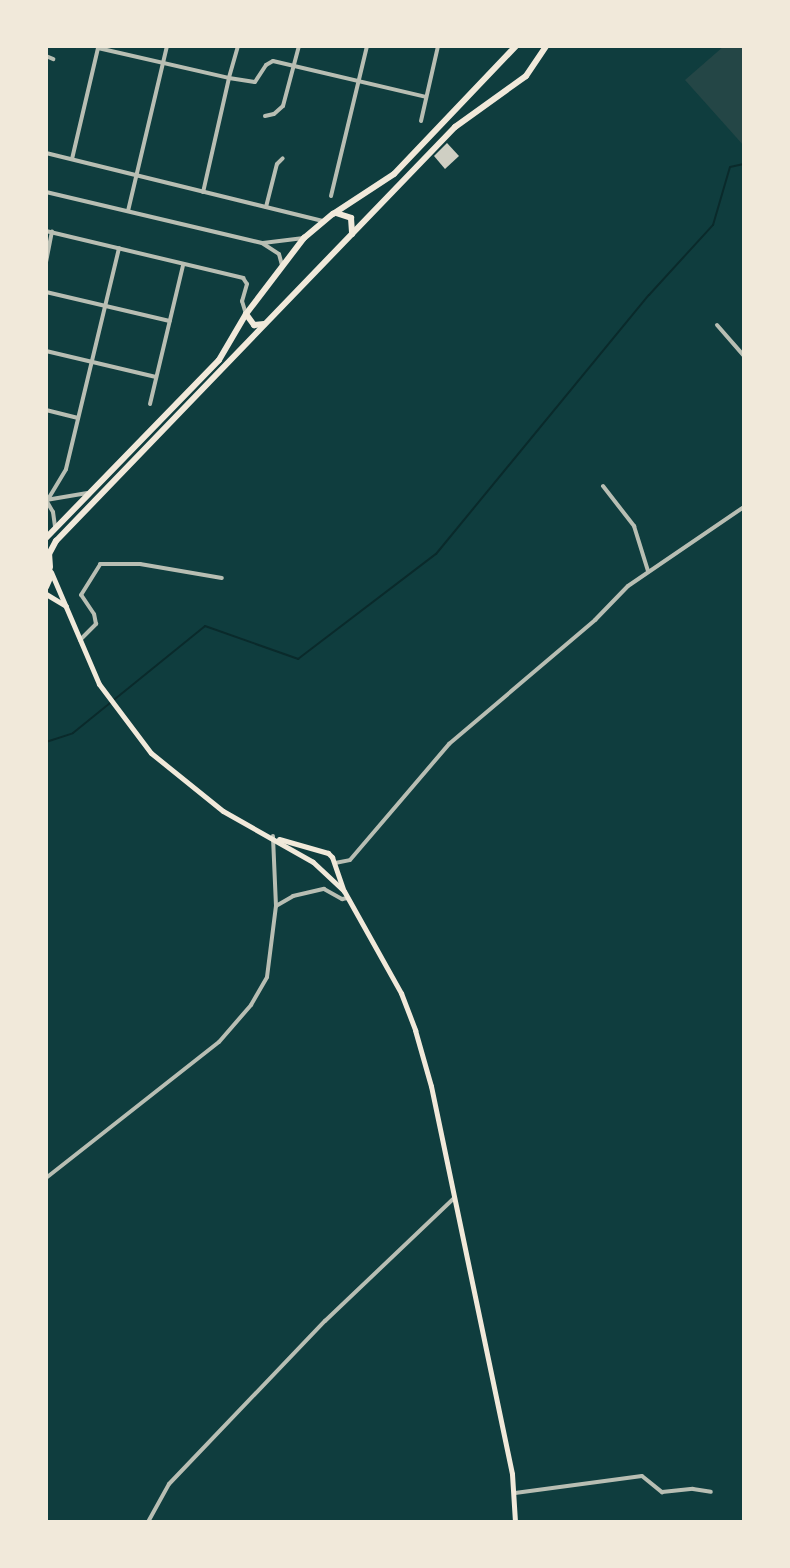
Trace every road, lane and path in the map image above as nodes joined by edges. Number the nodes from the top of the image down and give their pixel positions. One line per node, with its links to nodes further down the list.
1 (167, 46): 11 (street)
2 (238, 46): 13 (street)
3 (299, 46): 12 (street)
4 (367, 46): 14 (street)
5 (438, 46): 15 (street)
6 (516, 46): 16 (main road)
7 (546, 46): 19 (main road)
8 (98, 47): 11 (street); 23 (street)
9 (46, 56): 10 (street)
10 (53, 59)
11 (163, 62): 13 (street); 25 (street)
12 (294, 65): 13 (street); 14 (street); 17 (street)
13 (229, 78): 27 (street)
14 (358, 81): 15 (street); 28 (street)
15 (426, 97): 18 (street)
16 (460, 106): 19 (main road); 21 (main road)
17 (265, 116)
18 (421, 121)
19 (459, 123): 24 (main road)
20 (46, 153): 23 (street)
21 (414, 153): 24 (main road); 31 (main road)
22 (283, 158): 29 (street)
23 (72, 159): 25 (street)
24 (414, 170): 34 (main road)
25 (136, 175): 27 (street); 30 (street)
26 (46, 192): 30 (street)
27 (203, 192): 29 (street)
28 (331, 196)
29 (266, 209): 32 (street)
30 (127, 212): 36 (street)
31 (333, 214): 32 (main road); 34 (main road)
32 (323, 221): 35 (main road)
33 (49, 231): 37 (street); 38 (street)
34 (351, 237): 45 (main road)
35 (304, 238): 36 (street); 40 (main road)
36 (262, 243): 40 (street)
37 (119, 248): 39 (street); 42 (street)
38 (46, 262)
39 (183, 265): 43 (street); 44 (street)
40 (282, 265): 43 (main road)
41 (46, 292): 42 (street)
42 (106, 306): 44 (street); 49 (street)
43 (246, 314): 45 (main road); 57 (main road)
44 (170, 321): 51 (street)
45 (267, 323): 62 (main road)
46 (717, 325): 48 (street)
47 (46, 351): 49 (street)
48 (744, 356)
49 (92, 361): 51 (street); 55 (street)
50 (744, 372): 52 (street)
51 (156, 377): 53 (street)
52 (744, 381)
53 (150, 404)
54 (46, 410): 55 (street)
55 (78, 418): 58 (street)
56 (603, 486): 63 (street)
57 (87, 493): 58 (street); 60 (main road)
58 (47, 500): 60 (street)
59 (744, 507): 63 (street)
60 (55, 527): 61 (main road)
61 (46, 538)
62 (49, 567): 65 (main road); 67 (main road)
63 (648, 571): 72 (street)
64 (222, 578): 68 (street)
65 (46, 587)
66 (46, 594): 67 (main road)
67 (67, 607): 68 (main road)
68 (80, 640): 69 (main road)
69 (276, 838): 70 (main road); 71 (main road); 75 (street)
70 (322, 851): 71 (main road); 72 (main road)
71 (313, 862): 73 (main road)
72 (335, 863): 73 (main road); 74 (main road)
73 (321, 870): 74 (main road)
74 (346, 894): 75 (street); 77 (main road)
75 (276, 906): 76 (street)
76 (46, 1178)
77 (454, 1198): 79 (main road); 80 (street)
78 (711, 1492): 79 (street)
79 (515, 1493): 81 (main road)
80 (148, 1522)
81 (515, 1522)

